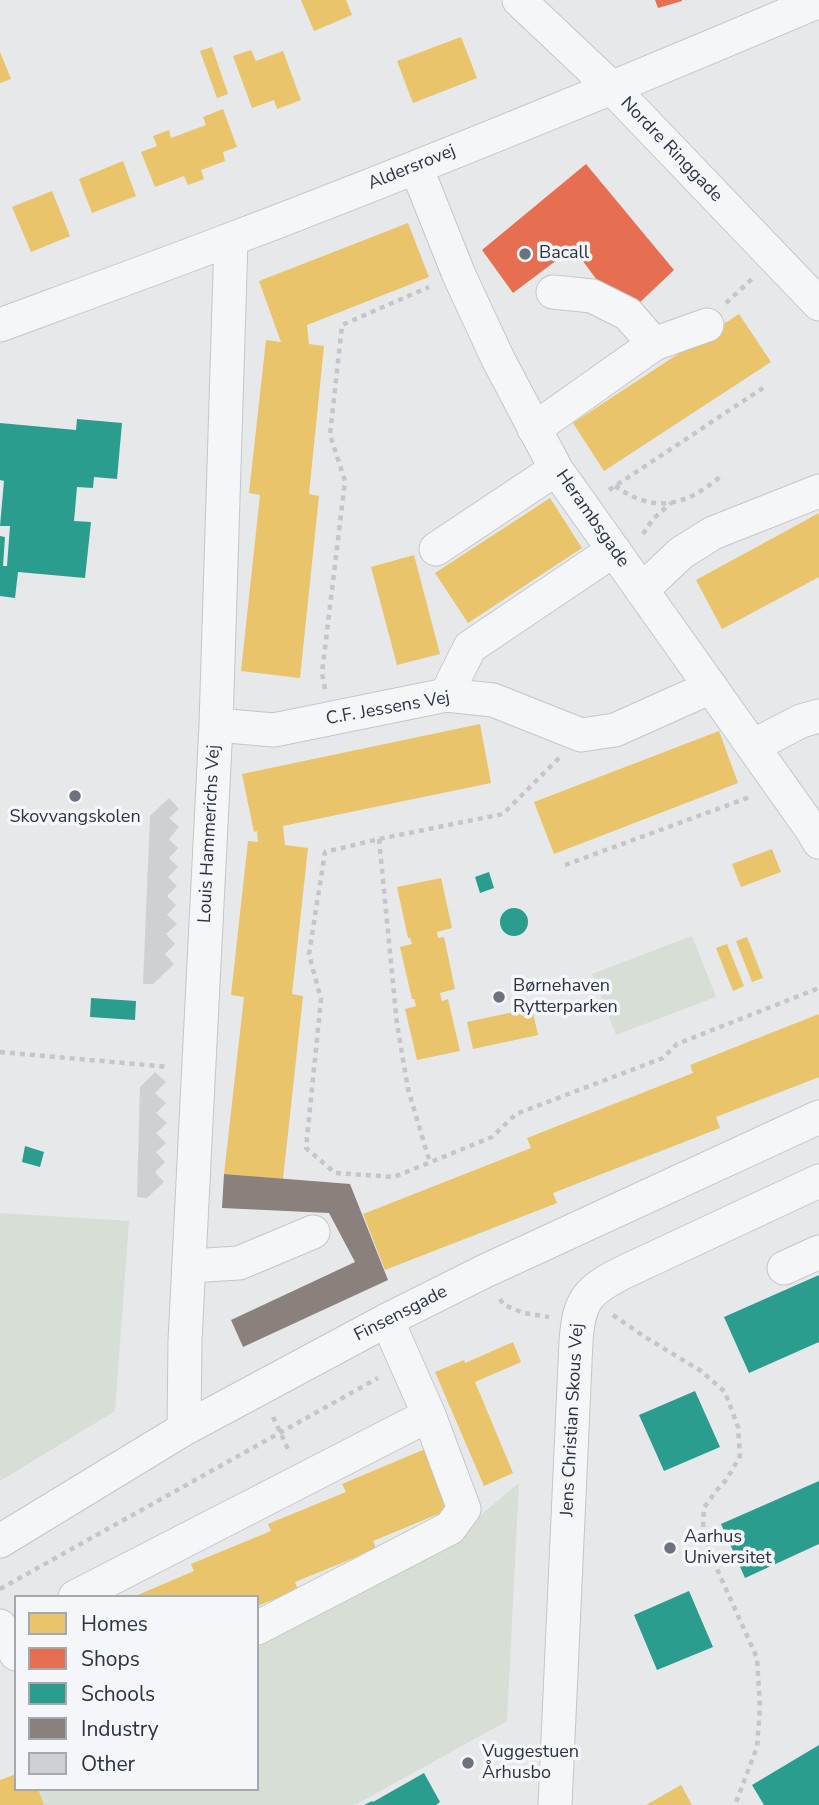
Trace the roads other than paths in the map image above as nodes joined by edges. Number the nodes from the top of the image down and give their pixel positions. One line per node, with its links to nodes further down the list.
1 (519, 0): 3 (street, Nordre Ringgade)
2 (819, 1): 3 (street, Aldersrovej)
3 (612, 88): 4 (street, Aldersrovej); 7 (street, Nordre Ringgade)
4 (416, 167): 5 (street, Aldersrovej); 11 (street, Herambsgade)
5 (230, 240): 9 (street, Aldersrovej); 20 (street, Louis Hammerichs Vej)
6 (553, 292): 10 (street)
7 (819, 304)
8 (714, 316): 10 (street)
9 (0, 325)
10 (653, 344): 11 (street)
11 (534, 429): 12 (street, Herambsgade)
12 (556, 468): 14 (street); 15 (street, Herambsgade)
13 (819, 491): 16 (street)
14 (436, 550)
15 (614, 550): 16 (street, Herambsgade); 18 (street)
16 (642, 590): 17 (street, Herambsgade)
17 (712, 687): 18 (street, C.F. Jessens Vej); 21 (street, Herambsgade)
18 (446, 695): 20 (street, C.F. Jessens Vej)
19 (819, 716): 21 (street)
20 (216, 724): 27 (street, Louis Hammerichs Vej)
21 (753, 746): 22 (street, Herambsgade)
22 (819, 842)
23 (819, 1117): 29 (street, Finsensgade)
24 (819, 1181): 35 (street, Jens Christian Skous Vej)
25 (313, 1232): 27 (street)
26 (819, 1252): 28 (street)
27 (189, 1266): 31 (street, Louis Hammerichs Vej)
28 (785, 1268)
29 (387, 1320): 30 (street); 31 (street, Finsensgade)
30 (429, 1415): 33 (street); 34 (street)
31 (184, 1429): 32 (street, Finsensgade)
32 (0, 1541)
33 (79, 1595)
34 (259, 1627)
35 (555, 1805)

